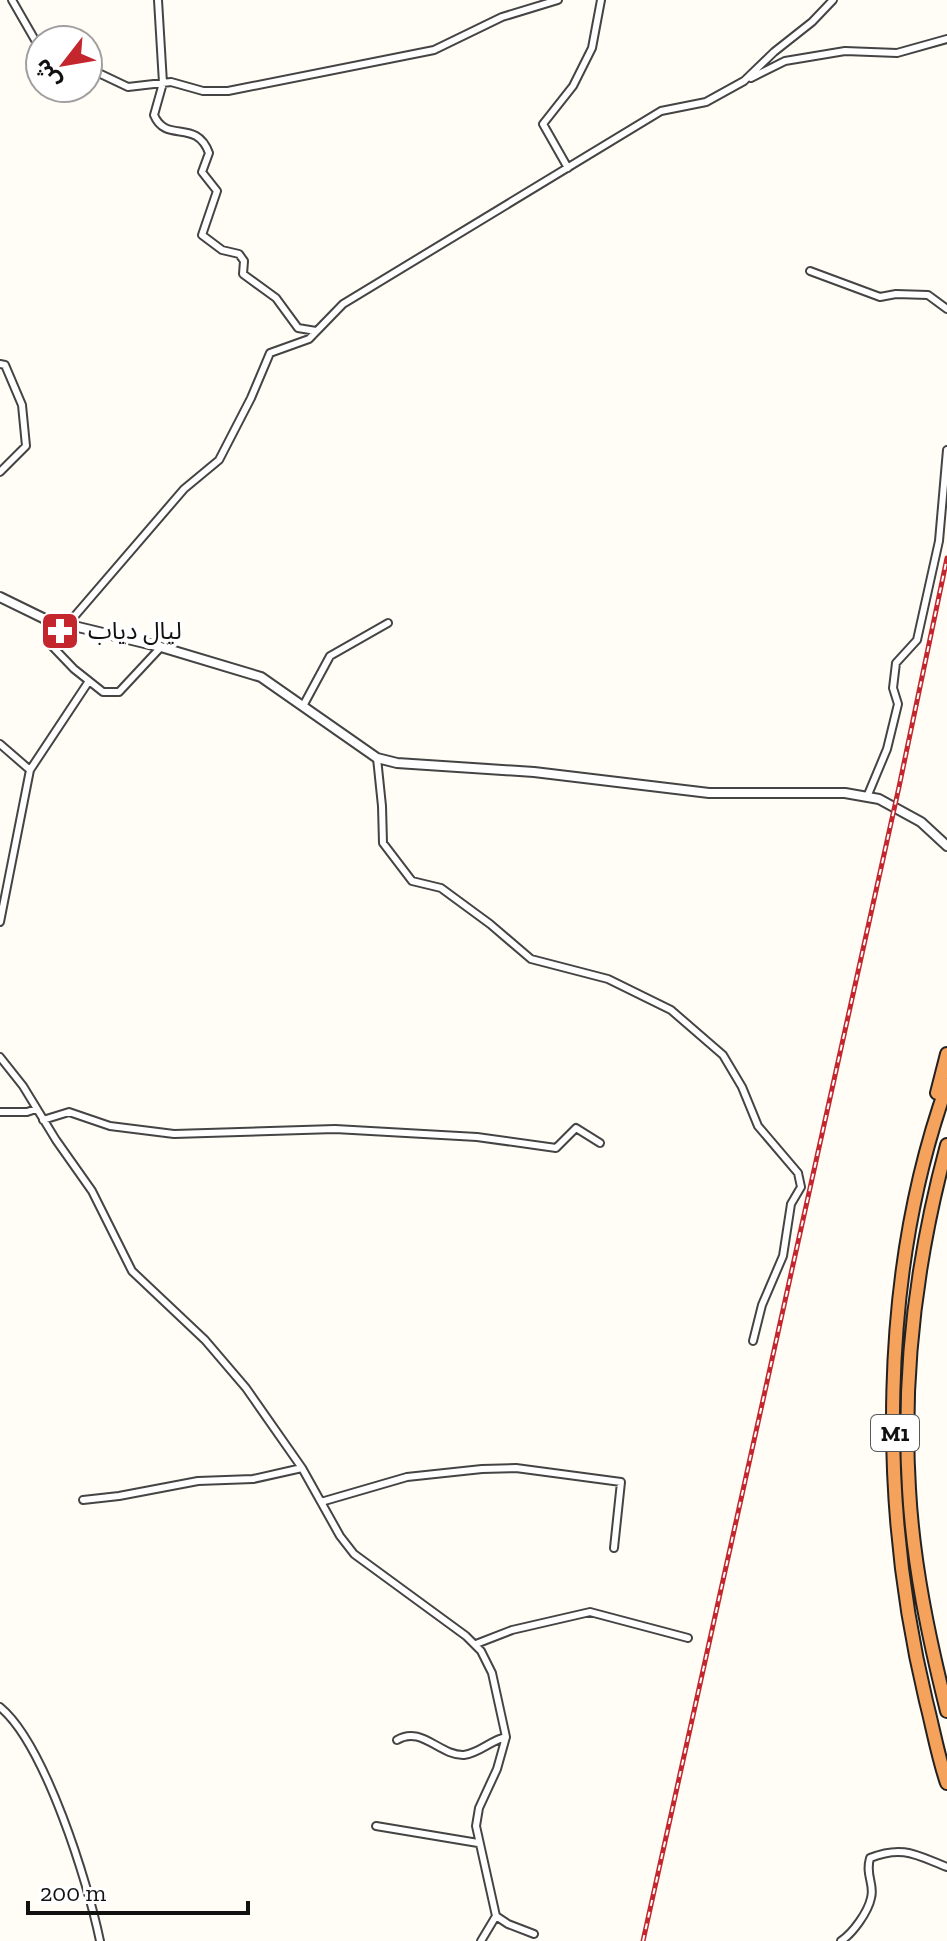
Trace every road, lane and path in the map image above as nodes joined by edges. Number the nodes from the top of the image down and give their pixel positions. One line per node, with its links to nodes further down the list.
1 (12, 0): 6 (street)
2 (158, 0): 10 (street)
3 (558, 0): 10 (street)
4 (601, 0): 11 (street)
5 (833, 0): 9 (street)
6 (26, 24)
7 (947, 39): 9 (street)
8 (104, 76): 10 (street)
9 (744, 81): 11 (street)
10 (163, 83): 14 (street)
11 (568, 168): 14 (street)
12 (810, 271): 13 (street)
13 (947, 309)
14 (316, 331): 21 (street)
15 (0, 364): 17 (street)
16 (947, 450): 28 (street)
17 (0, 472)
18 (0, 597): 19 (street)
19 (45, 619): 21 (street); 23 (street)
20 (388, 623): 24 (street)
21 (67, 625): 22 (street)
22 (161, 647): 23 (street); 24 (street)
23 (89, 681): 27 (street)
24 (303, 706): 26 (street)
25 (0, 744): 27 (street)
26 (377, 758): 28 (street); 40 (street)
27 (30, 770): 30 (street)
28 (867, 797): 29 (street)
29 (947, 846)
30 (0, 922)
31 (947, 1054): 37 (highway)
32 (0, 1057): 34 (street)
33 (947, 1085): 37 (highway, M1)
34 (36, 1109): 35 (street); 36 (street)
35 (0, 1112)
36 (43, 1120): 38 (street); 41 (street)
37 (929, 1136): 51 (highway, M1)
38 (600, 1143)
39 (947, 1145): 48 (highway, M1)
40 (753, 1341)
41 (302, 1468): 42 (street); 43 (street)
42 (83, 1500)
43 (321, 1502): 44 (street); 46 (street)
44 (614, 1548)
45 (688, 1638): 46 (street)
46 (476, 1644): 49 (street)
47 (0, 1707): 57 (street)
48 (947, 1711)
49 (506, 1737): 50 (street); 53 (street)
50 (397, 1740)
51 (947, 1783)
52 (376, 1826): 53 (street)
53 (478, 1843): 55 (street)
54 (947, 1867): 59 (street)
55 (496, 1916): 56 (street); 58 (street)
56 (534, 1934)
57 (100, 1941)
58 (481, 1941)
59 (841, 1941)

